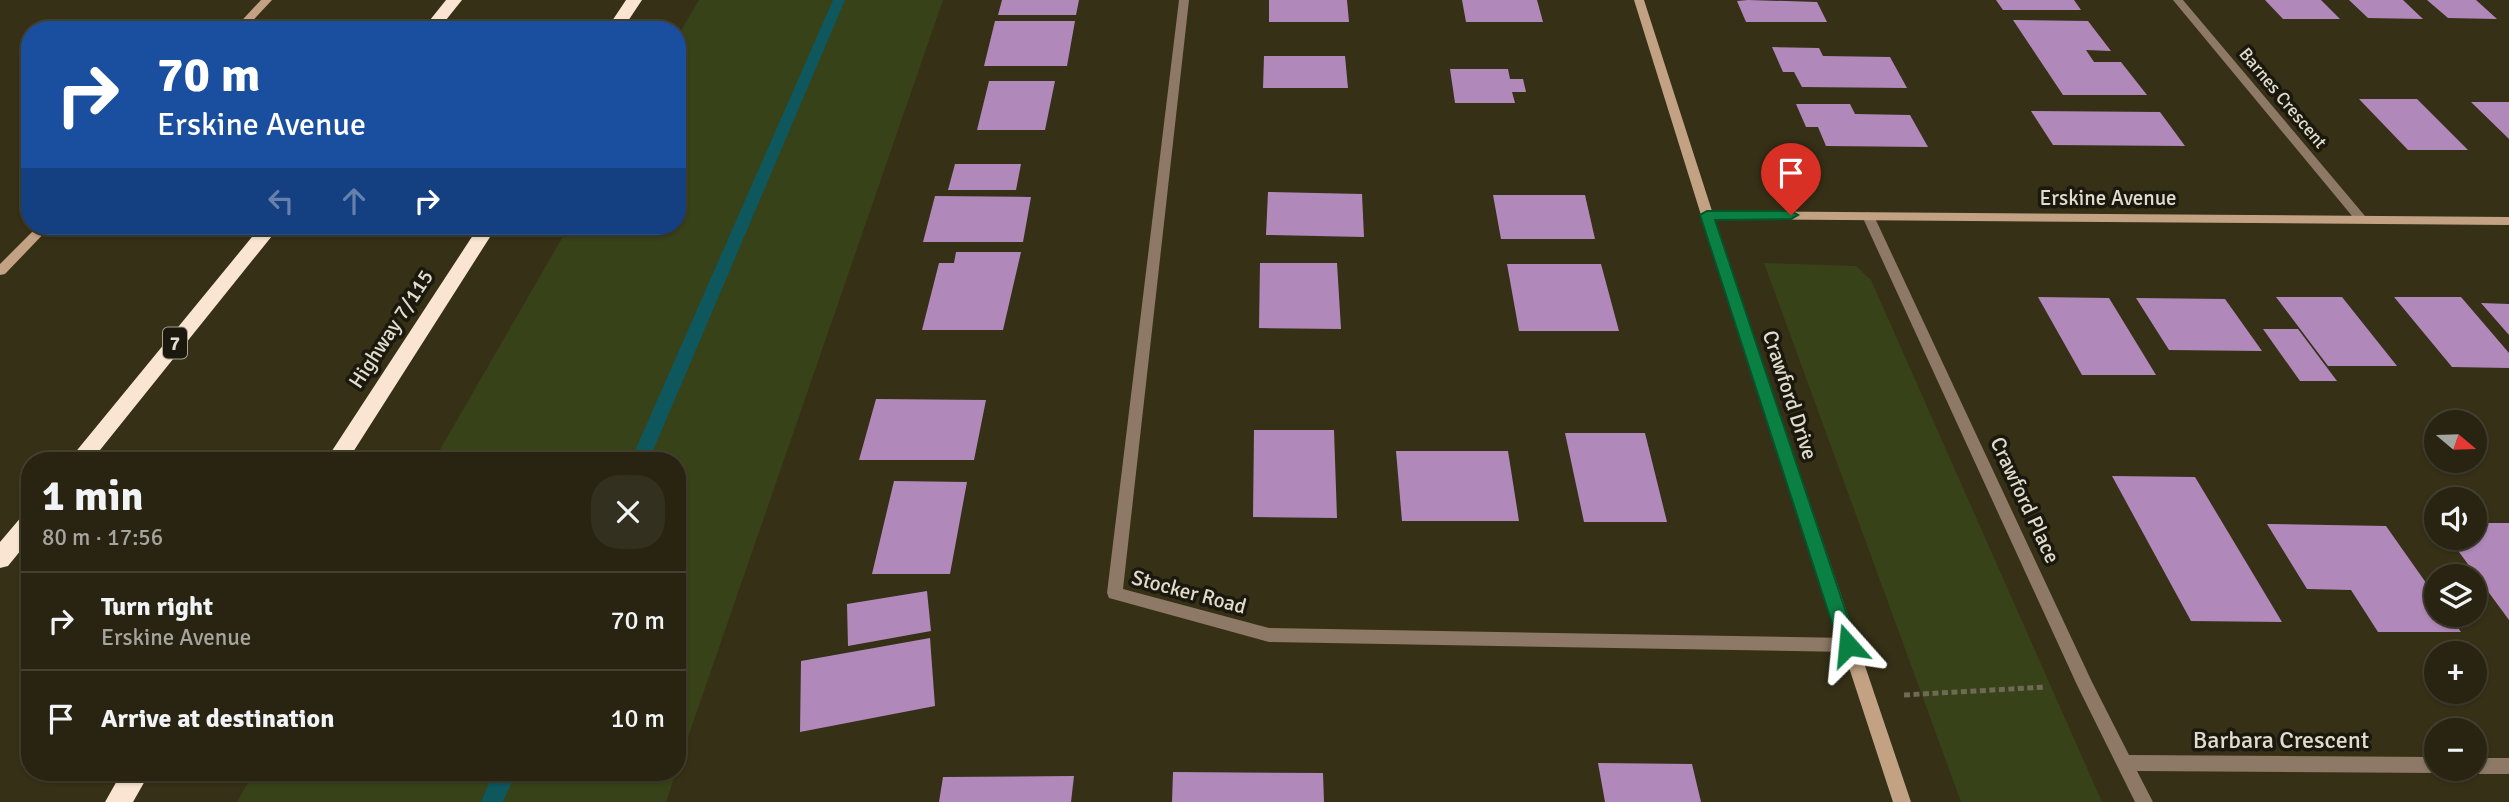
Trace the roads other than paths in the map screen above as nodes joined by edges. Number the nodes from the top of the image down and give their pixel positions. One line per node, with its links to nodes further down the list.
1 (267, 0): 7 (street)
2 (454, 0): 8 (highway)
3 (634, 0): 9 (highway)
4 (1184, 0): 22 (street, Stocker Road)
5 (1639, 0): 10 (street, Crawford Drive)
6 (2178, 0): 12 (street, Barnes Crescent)
7 (247, 21)
8 (437, 21)
9 (620, 21)
10 (1707, 215): 11 (street, Erskine Avenue); 22 (street, Crawford Drive)
11 (1868, 216): 12 (street, Erskine Avenue); 23 (street, Crawford Place)
12 (2361, 219): 13 (street, Erskine Avenue)
13 (2509, 221)
14 (36, 235): 17 (street)
15 (264, 235): 18 (highway, 7)
16 (482, 235): 19 (highway, Highway 7/115)
17 (0, 271)
18 (87, 452)
19 (343, 452)
20 (21, 533): 21 (highway)
21 (0, 559)
22 (1848, 645): 29 (street, Crawford Drive)
23 (2126, 763): 24 (street, Barbara Crescent); 30 (street, Crawford Place)
24 (2424, 765)
25 (2487, 766): 26 (street)
26 (2509, 766)
27 (131, 781): 28 (highway)
28 (118, 802)
29 (1902, 802)
30 (2144, 802)

